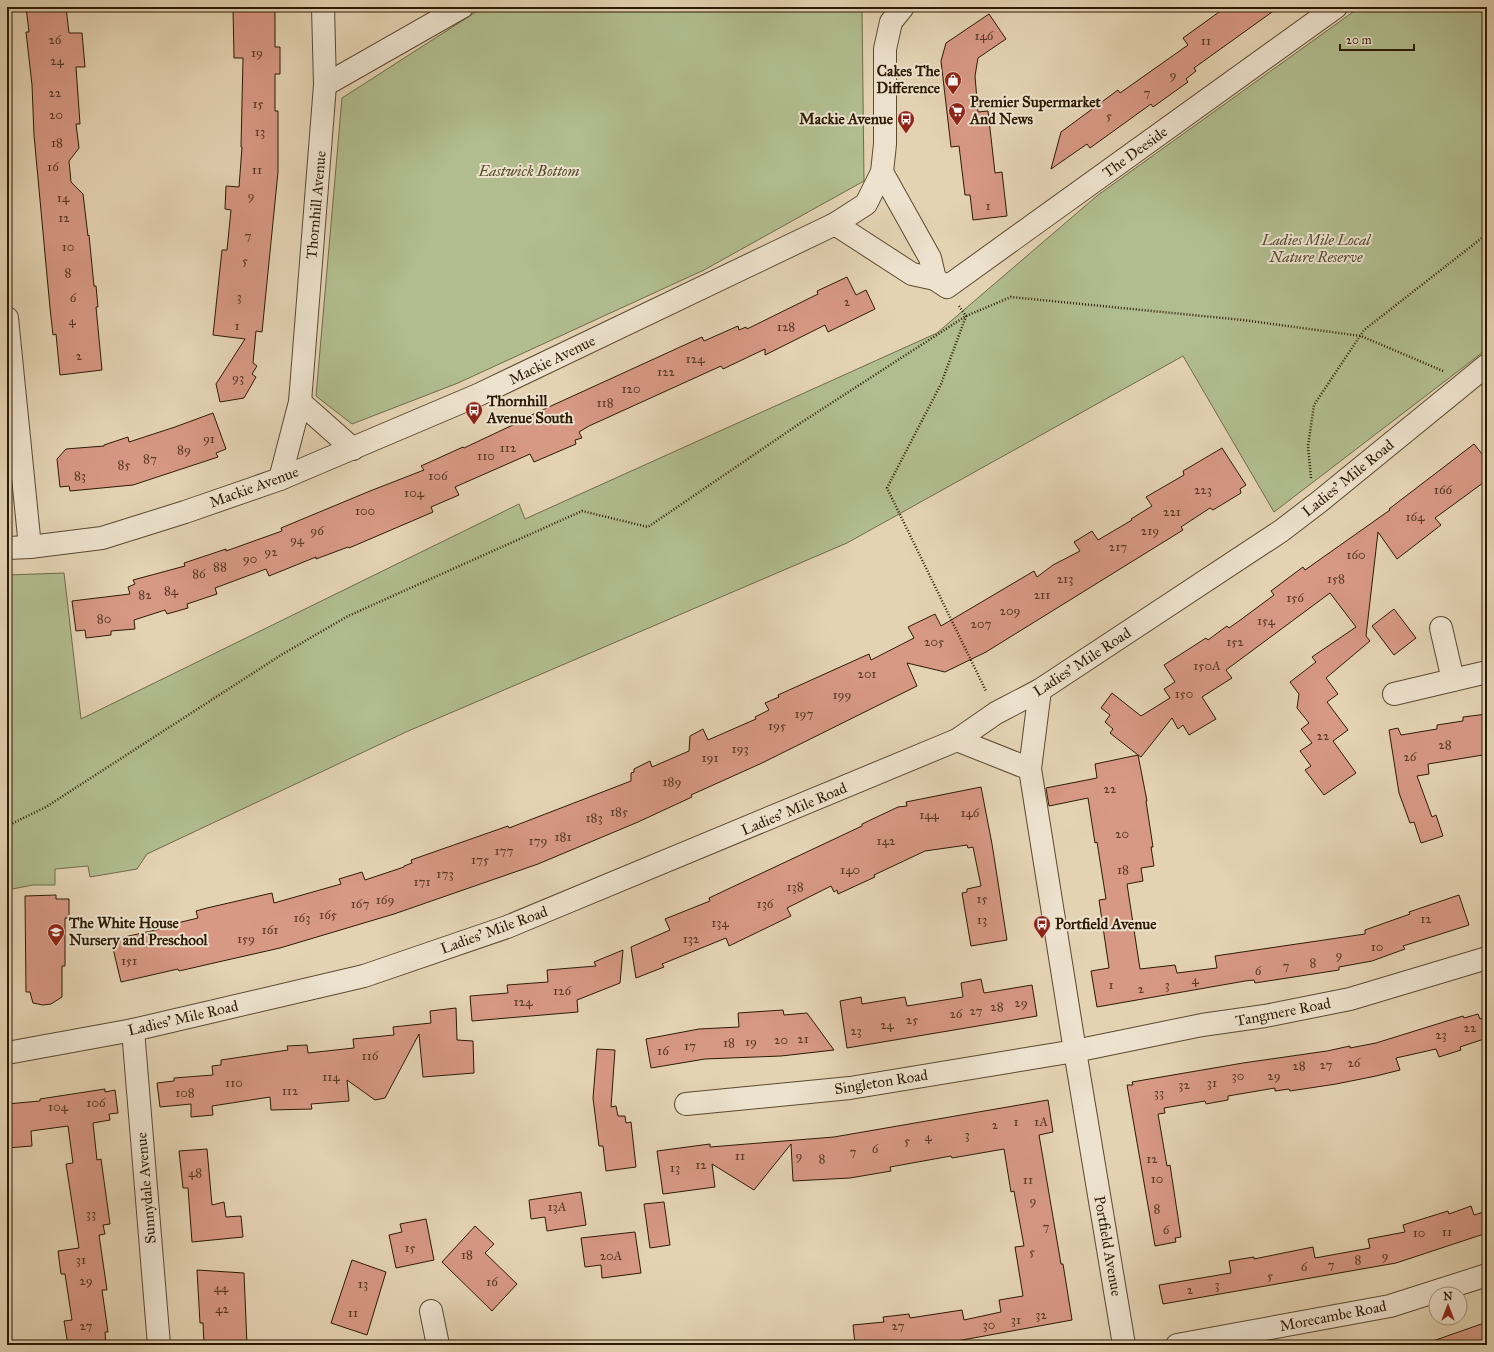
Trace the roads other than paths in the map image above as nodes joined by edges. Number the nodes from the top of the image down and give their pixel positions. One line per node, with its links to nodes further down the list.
1 (323, 7): 5 (street, Thornhill Avenue)
2 (462, 7): 5 (street)
3 (903, 7): 6 (street, Mackie Avenue)
4 (1336, 7): 8 (street, The Deeside)
5 (325, 85): 11 (street, Thornhill Avenue)
6 (882, 172): 7 (street, Mackie Avenue); 8 (street)
7 (834, 224): 8 (street, The Deeside); 12 (street, Mackie Avenue)
8 (935, 279)
9 (7, 318): 14 (street)
10 (1487, 365): 19 (street, Ladies' Mile Road)
11 (300, 402): 12 (street); 13 (street, Thornhill Avenue)
12 (353, 449): 13 (street, Mackie Avenue)
13 (280, 479): 14 (street, Mackie Avenue)
14 (30, 547): 15 (street, Mackie Avenue)
15 (7, 548)
16 (1441, 628): 18 (street)
17 (1487, 672): 18 (street)
18 (1453, 680): 20 (street)
19 (1040, 690): 21 (street, Ladies' Mile Road); 22 (street, Portfield Avenue)
20 (1394, 694)
21 (957, 740): 22 (street); 24 (street, Ladies' Mile Road)
22 (1030, 769): 25 (street, Portfield Avenue)
23 (1487, 958): 25 (street, Tangmere Road)
24 (134, 1030): 26 (street, Ladies' Mile Road); 30 (street, Sunnydale Avenue)
25 (1075, 1051): 27 (street, Singleton Road); 32 (street, Portfield Avenue)
26 (7, 1053)
27 (686, 1104)
28 (1487, 1275): 33 (street, Morecambe Road)
29 (431, 1311): 31 (street)
30 (158, 1345)
31 (438, 1345)
32 (1124, 1345)
33 (1177, 1345)

